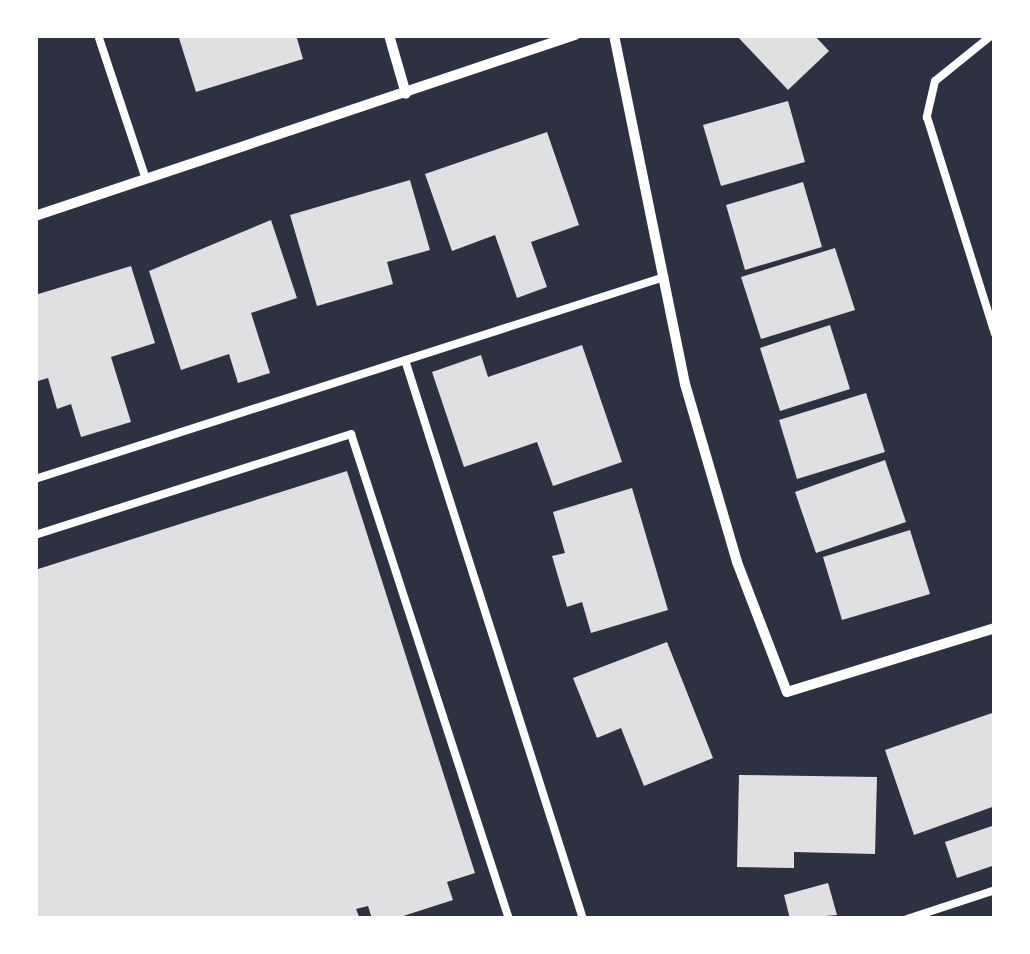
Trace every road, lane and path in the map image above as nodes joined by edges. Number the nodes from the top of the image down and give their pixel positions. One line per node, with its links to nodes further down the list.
1 (98, 35): 7 (lane)
2 (389, 35): 6 (street)
3 (575, 35): 6 (street)
4 (614, 35): 9 (street)
5 (992, 35): 10 (lane)
6 (406, 94): 7 (street)
7 (146, 179): 8 (street)
8 (35, 216)
9 (666, 276): 11 (lane); 14 (street)
10 (995, 334)
11 (405, 360): 12 (lane); 17 (lane)
12 (35, 478)
13 (35, 535): 16 (lane)
14 (995, 628)
15 (995, 890): 18 (lane)
16 (509, 919)
17 (583, 919)
18 (906, 919)

